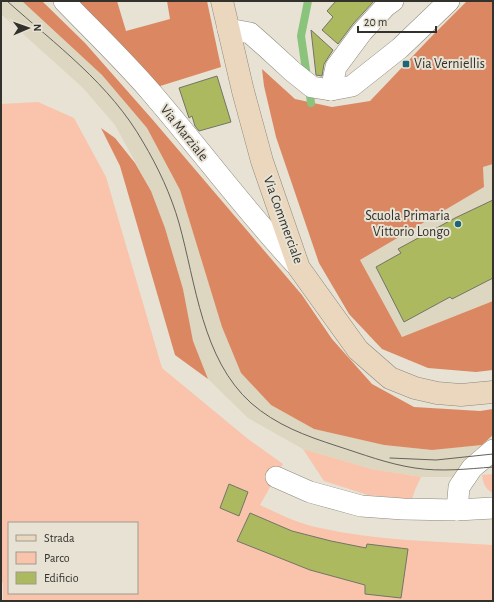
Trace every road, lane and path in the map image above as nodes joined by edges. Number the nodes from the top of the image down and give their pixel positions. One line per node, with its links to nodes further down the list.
1 (64, 1): 7 (street, Via Marziale)
2 (222, 1): 5 (main road, Via Commerciale)
3 (393, 1): 6 (street)
4 (449, 1): 6 (street)
5 (228, 29): 6 (street); 7 (main road, Via Commerciale)
6 (331, 90)
7 (299, 268): 8 (main road, Via Commerciale)
8 (493, 392)
9 (493, 450): 12 (street)
10 (276, 477): 12 (street)
11 (493, 508): 12 (street)
12 (457, 510)

